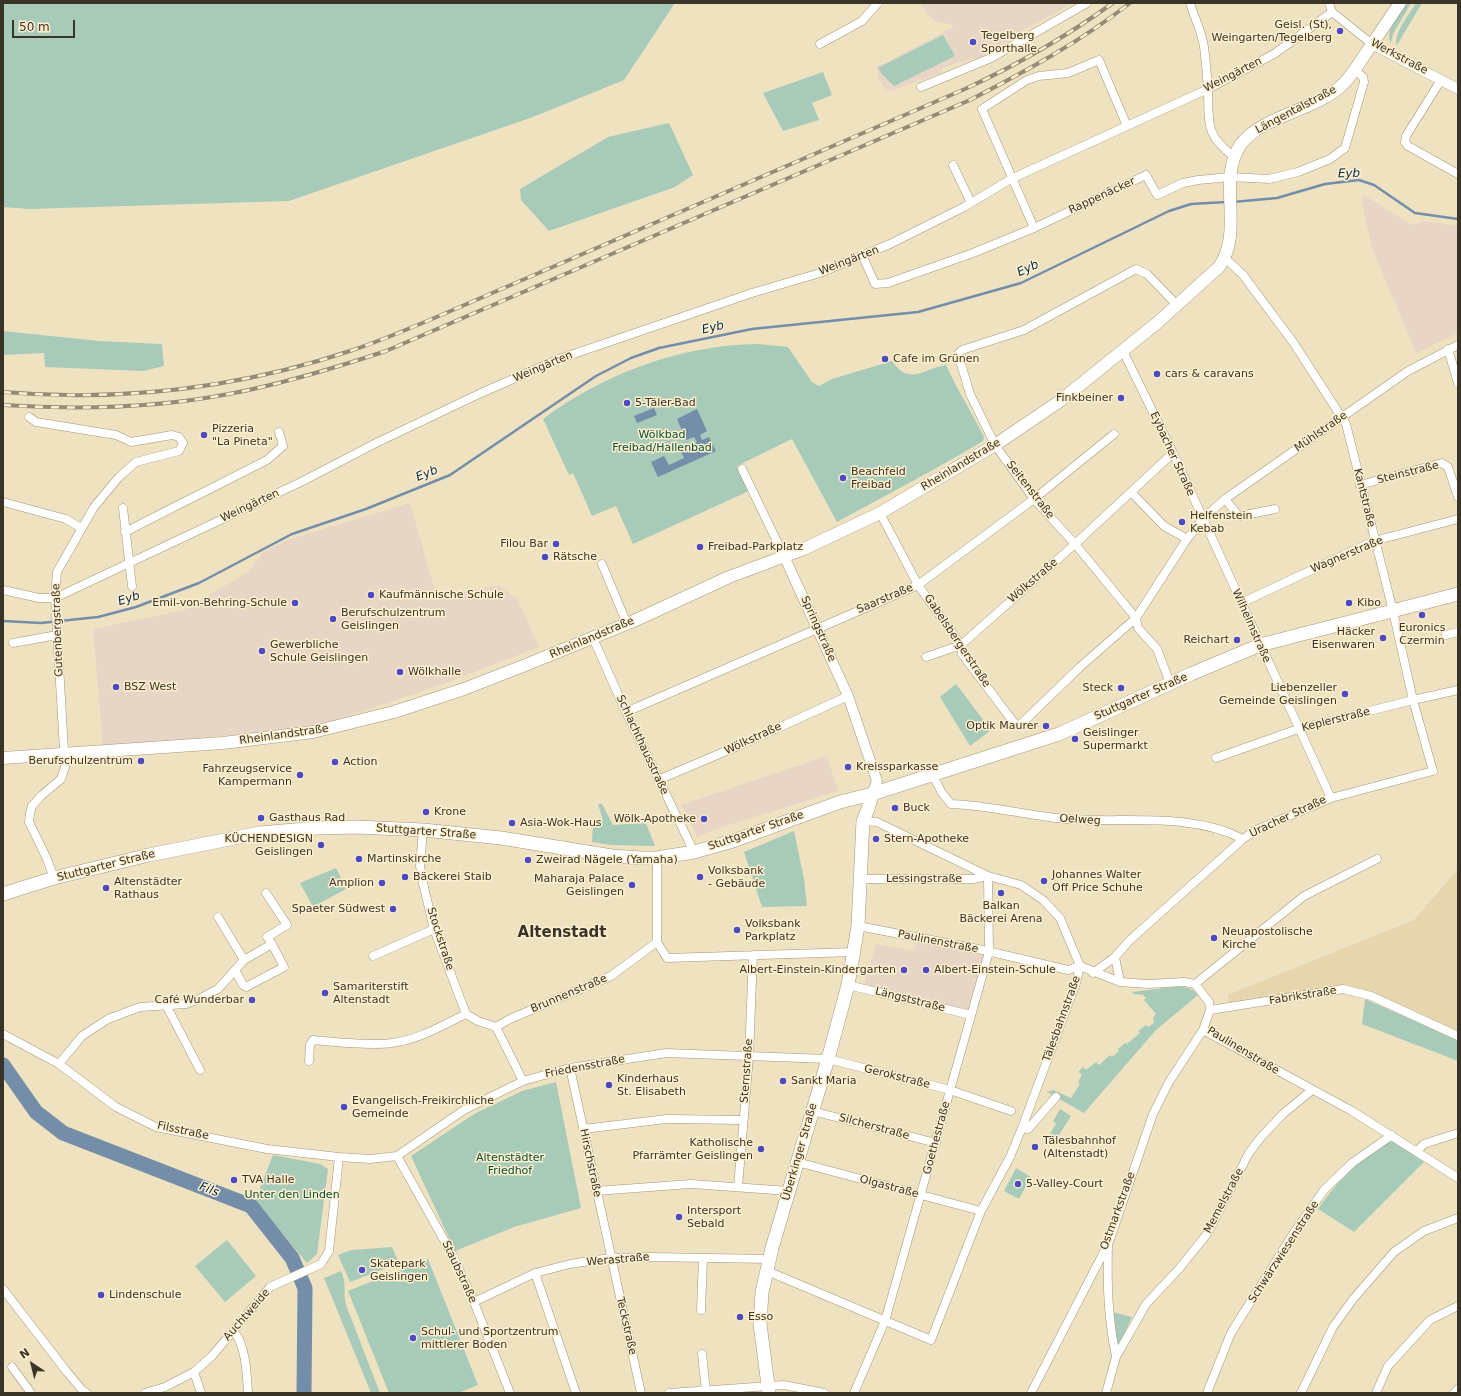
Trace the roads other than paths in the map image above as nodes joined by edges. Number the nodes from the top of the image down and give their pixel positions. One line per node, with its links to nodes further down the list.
1 (878, 3): 7 (street)
2 (1087, 3): 11 (street)
3 (1190, 3): 12 (street)
4 (1329, 3): 6 (street)
5 (1400, 3): 8 (main road, Längentalstraße)
6 (1332, 12): 8 (street, Werkstraße); 12 (street, Weingärten)
7 (820, 44)
8 (1372, 44): 9 (main road, Längentalstraße); 10 (street, Werkstraße)
9 (1355, 70): 15 (main road, Längentalstraße); 18 (street)
10 (1440, 80): 13 (street, Werkstraße); 17 (street)
11 (921, 87)
12 (1208, 89): 14 (street, Weingärten); 15 (street)
13 (1458, 89)
14 (1127, 126): 19 (street, Weingärten); 19 (street)
15 (1234, 157): 18 (main road)
16 (952, 165): 20 (street)
17 (1458, 174)
18 (1230, 177): 21 (street, Rappenäcker); 23 (main road)
19 (1011, 179): 20 (street, Weingärten); 21 (street)
20 (971, 203): 22 (street, Weingärten)
21 (1034, 228): 22 (street, Rappenäcker)
22 (862, 257): 53 (street, Weingärten)
23 (1225, 258): 24 (main road); 30 (street, Kantstraße)
24 (1177, 305): 27 (main road); 33 (street, Seitenstraße)
25 (1458, 345): 26 (street, Mühlstraße)
26 (1448, 349): 28 (street); 30 (street, Mühlstraße)
27 (1123, 351): 33 (main road, Rheinlandstraße); 34 (street, Eybacher Straße)
28 (1458, 383)
29 (29, 417): 47 (street, Gutenbergstraße)
30 (1342, 417): 36 (street, Kantstraße); 40 (street, Mühlstraße)
31 (279, 432): 48 (street)
32 (1114, 434): 39 (street, Saarstraße)
33 (995, 445): 39 (street, Seitenstraße); 44 (main road, Rheinlandstraße)
34 (1173, 453): 37 (street, Wölkstraße); 45 (street, Eybacher Straße)
35 (742, 469): 52 (street, Springstraße)
36 (1360, 485): 38 (street, Steinstraße); 50 (street, Kantstraße)
37 (1131, 492): 49 (street); 51 (street, Wölkstraße)
38 (1458, 497)
39 (1034, 499): 51 (street, Seitenstraße); 55 (street, Saarstraße)
40 (1225, 499): 43 (street); 45 (street, Mühlstraße)
41 (3, 502): 47 (street)
42 (123, 508): 48 (street)
43 (1274, 509)
44 (880, 513): 52 (main road, Rheinlandstraße); 55 (street, Gabelsbergerstraße)
45 (1203, 519): 49 (street); 60 (street, Wilhelmstraße)
46 (1458, 519): 50 (street, Wagnerstraße)
47 (81, 528): 59 (street, Gutenbergstraße)
48 (125, 532): 53 (street)
49 (1188, 539): 62 (street)
50 (1374, 541): 60 (street, Wagnerstraße); 61 (street, Kantstraße)
51 (1075, 544): 62 (street, Seitenstraße); 70 (street, Wölkstraße)
52 (784, 556): 63 (main road, Rheinlandstraße); 64 (street, Springstraße)
53 (128, 563): 56 (street); 59 (street, Weingärten)
54 (602, 564): 63 (street)
55 (918, 585): 64 (street, Saarstraße); 70 (street, Gabelsbergerstraße)
56 (132, 586)
57 (3, 590): 59 (street, Weingärten)
58 (1458, 594): 61 (main road, Stuttgarter Straße)
59 (55, 602): 65 (street, Gutenbergstraße)
60 (1240, 603): 71 (street, Wilhelmstraße)
61 (1393, 611): 71 (main road, Stuttgarter Straße); 76 (street, Kantstraße)
62 (1136, 618): 70 (street, Gabelsbergerstraße); 73 (street, Seitenstraße)
63 (627, 624): 68 (main road, Rheinlandstraße)
64 (818, 627): 75 (street, Springstraße); 77 (street, Saarstraße)
65 (57, 632): 69 (street); 79 (street, Gutenbergstraße)
66 (1458, 632): 67 (street)
67 (1446, 635)
68 (593, 638): 77 (street, Schlachthausstraße); 79 (main road, Rheinlandstraße)
69 (13, 643)
70 (961, 645): 72 (street, Wölkstraße)
71 (1260, 645): 73 (main road, Stuttgarter Straße); 78 (street, Wilhelmstraße)
72 (926, 657)
73 (1170, 683): 83 (main road, Stuttgarter Straße)
74 (1458, 690): 76 (street, Keplerstraße)
75 (848, 696): 84 (street, Wölkstraße); 85 (street, Springstraße)
76 (1413, 700): 78 (street, Keplerstraße); 82 (street, Kantstraße)
77 (626, 712): 84 (street, Schlachthausstraße)
78 (1298, 729): 81 (street, Keplerstraße); 86 (street, Wilhelmstraße)
79 (64, 754): 80 (main road, Rheinlandstraße); 94 (street, Gutenbergstraße)
80 (3, 758)
81 (1216, 758)
82 (1432, 771): 86 (street, Uracher Straße)
83 (932, 774): 85 (main road, Stuttgarter Straße); 89 (street, Oelweg)
84 (658, 780): 90 (street, Schlachthausstraße)
85 (872, 794): 87 (main road, Überkinger Straße); 90 (main road, Stuttgarter Straße)
86 (1330, 798): 89 (street, Uracher Straße)
87 (863, 821): 93 (street, Tälesbahnstraße); 95 (main road, Überkinger Straße)
88 (422, 830): 91 (main road, Stuttgarter Straße); 94 (main road, Stuttgarter Straße); 100 (street, Stockstraße)
89 (1243, 839): 107 (street, Uracher Straße)
90 (694, 852): 91 (main road, Stuttgarter Straße)
91 (657, 858): 101 (street)
92 (1377, 859): 114 (street)
93 (988, 876): 95 (street, Lessingstraße); 104 (street, Goethestraße); 109 (street, Tälesbahnstraße)
94 (54, 878): 97 (main road, Stuttgarter Straße)
95 (860, 879): 99 (main road, Überkinger Straße)
96 (266, 893): 102 (street)
97 (3, 894)
98 (218, 917): 108 (street)
99 (858, 926): 103 (main road, Überkinger Straße); 104 (street, Paulinenstraße)
100 (434, 929): 106 (street); 118 (street, Stockstraße)
101 (657, 942): 105 (street); 120 (street, Brunnenstraße)
102 (272, 944): 108 (street); 110 (street)
103 (854, 952): 105 (street); 115 (main road, Überkinger Straße)
104 (989, 952): 109 (street, Paulinenstraße); 119 (street, Goethestraße)
105 (753, 955): 124 (street, Sternstraße)
106 (373, 956)
107 (1115, 957): 111 (street, Uracher Straße); 112 (street, Uracher Straße); 113 (street)
108 (244, 960): 110 (street)
109 (1080, 966): 111 (street); 138 (street, Tälesbahnstraße)
110 (235, 970): 116 (street)
111 (1093, 972): 112 (street)
112 (1103, 976): 113 (street)
113 (1120, 982): 114 (street)
114 (1195, 984): 117 (street, Paulinenstraße)
115 (848, 985): 119 (street, Längststraße); 125 (main road, Überkinger Straße)
116 (166, 1005): 127 (street); 129 (street)
117 (1210, 1010): 121 (street, Paulinenstraße); 123 (street, Fabrikstraße)
118 (466, 1014): 120 (street); 126 (street)
119 (971, 1015): 131 (street, Goethestraße)
120 (496, 1027): 130 (street)
121 (1203, 1030): 132 (street, Paulinenstraße); 153 (street, Ostmarkstraße)
122 (3, 1034): 127 (street, Filsstraße)
123 (1458, 1036)
124 (749, 1056): 125 (street, Friedensstraße); 128 (street, Friedensstraße); 136 (street, Sternstraße)
125 (828, 1059): 131 (street, Gerokstraße); 134 (main road, Überkinger Straße)
126 (310, 1061)
127 (59, 1064): 144 (street, Filsstraße)
128 (570, 1068): 130 (street, Friedensstraße); 137 (street, Hirschstraße)
129 (200, 1070)
130 (523, 1081): 143 (street, Friedensstraße)
131 (950, 1090): 135 (street, Gerokstraße); 141 (street, Goethestraße)
132 (1312, 1090): 140 (street, Paulinenstraße); 166 (street, Memelstraße)
133 (1056, 1097): 138 (street)
134 (812, 1111): 141 (street, Silcherstraße); 145 (main road, Überkinger Straße)
135 (1011, 1111)
136 (744, 1120): 137 (street); 147 (street, Sternstraße)
137 (583, 1128): 148 (street, Hirschstraße)
138 (1022, 1128): 151 (street, Tälesbahnstraße)
139 (1458, 1133): 142 (street)
140 (1392, 1135): 142 (street, Paulinenstraße); 185 (street, Schwärzwiesenstraße)
141 (936, 1143): 150 (street, Goethestraße)
142 (1417, 1151): 146 (street, Paulinenstraße)
143 (397, 1156): 144 (street, Friedensstraße); 159 (street, Staubstraße)
144 (339, 1157): 163 (street, Auchtweide)
145 (797, 1162): 149 (main road, Überkinger Straße); 150 (street, Olgastraße)
146 (1458, 1178)
147 (738, 1187): 148 (street); 149 (street)
148 (596, 1191): 154 (street, Hirschstraße)
149 (789, 1191): 156 (main road, Überkinger Straße)
150 (921, 1196): 151 (street, Olgastraße); 162 (street, Goethestraße)
151 (981, 1211): 164 (street, Tälesbahnstraße)
152 (1458, 1218): 186 (street)
153 (1108, 1242): 166 (street, Memelstraße); 183 (street, Ostmarkstraße)
154 (610, 1258): 155 (street, Werastraße); 157 (street, Werastraße); 179 (street, Teckstraße)
155 (703, 1258): 156 (street, Werastraße); 161 (street)
156 (768, 1265): 162 (street, Werastraße); 169 (main road, Überkinger Straße)
157 (535, 1273): 159 (street, Werastraße); 178 (street)
158 (3, 1289): 173 (street)
159 (474, 1302): 177 (street, Staubstraße)
160 (1458, 1306): 187 (street)
161 (701, 1310)
162 (885, 1321): 164 (street, Werastraße); 182 (street, Goethestraße)
163 (233, 1331): 168 (street, Auchtweide); 176 (street)
164 (931, 1340)
165 (702, 1354): 171 (street)
166 (1116, 1357): 184 (street, Memelstraße)
167 (12, 1367): 172 (street)
168 (194, 1372): 174 (street, Auchtweide); 175 (street)
169 (768, 1389): 171 (street); 181 (street)
170 (1458, 1389): 188 (street)
171 (706, 1390): 180 (street)
172 (31, 1393)
173 (87, 1393)
174 (145, 1393)
175 (201, 1393)
176 (248, 1393)
177 (510, 1393)
178 (576, 1393)
179 (642, 1393)
180 (669, 1393)
181 (824, 1393)
182 (854, 1393)
183 (1031, 1393)
184 (1106, 1393)
185 (1207, 1393)
186 (1301, 1393)
187 (1376, 1393)
188 (1454, 1393)

